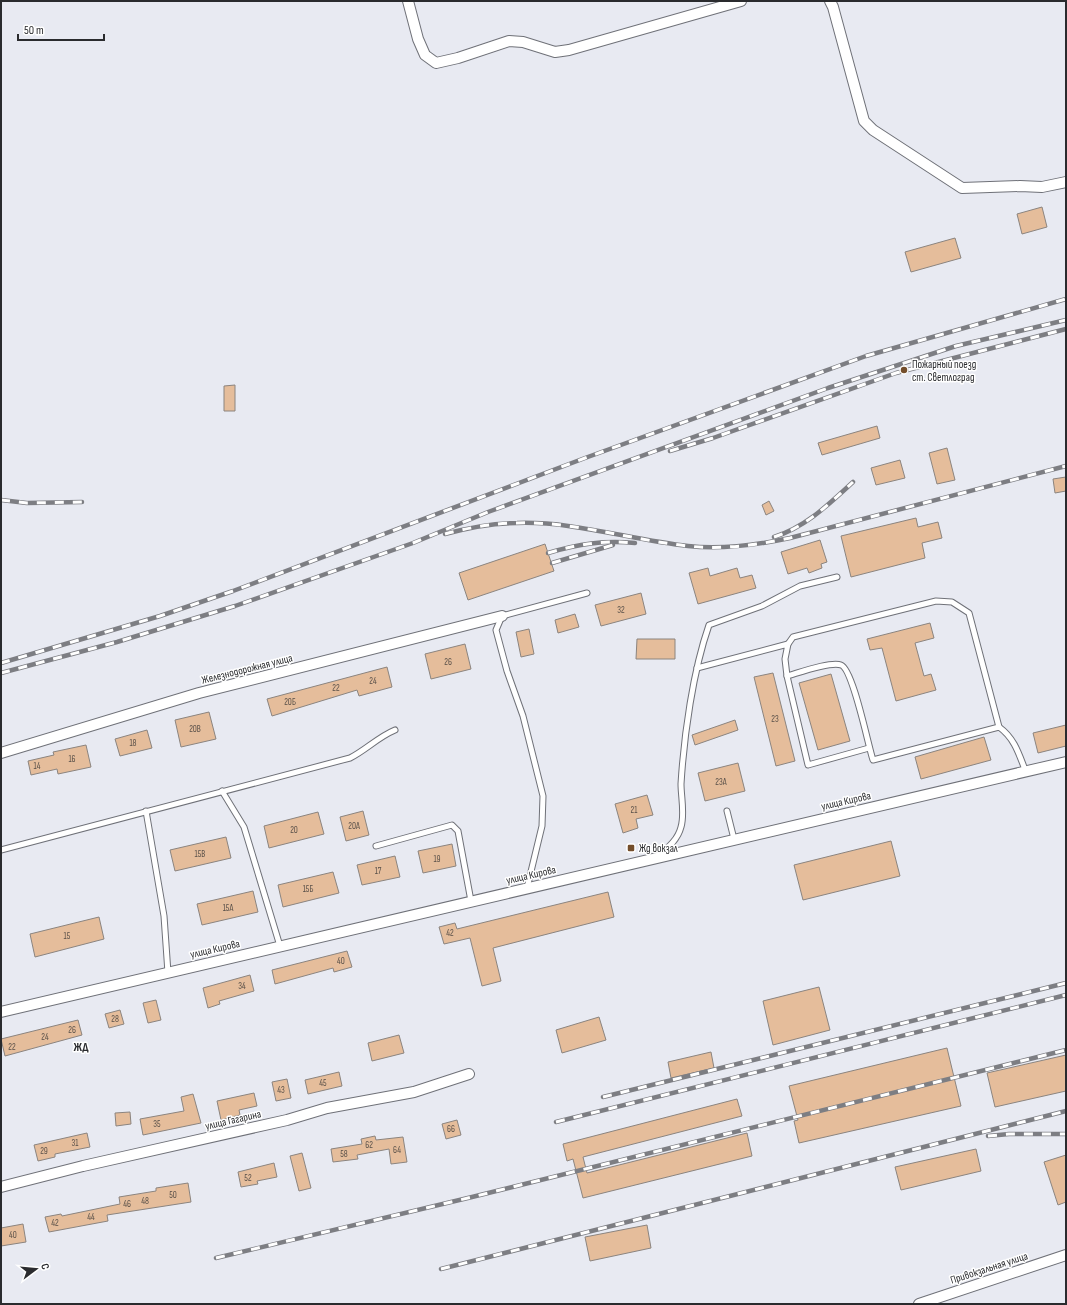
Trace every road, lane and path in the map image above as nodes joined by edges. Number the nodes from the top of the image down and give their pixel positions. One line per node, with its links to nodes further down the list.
1 (408, 1): 2 (street)
2 (741, 1)
3 (830, 1): 4 (street)
4 (1066, 182)
5 (837, 577): 9 (lane)
6 (587, 594): 7 (lane)
7 (502, 616): 14 (street, Железнодорожная улица); 24 (lane)
8 (788, 644): 9 (lane); 10 (lane); 11 (lane)
9 (697, 668): 23 (lane)
10 (787, 676): 13 (lane); 13 (lane)
11 (999, 728): 13 (lane); 16 (lane)
12 (395, 730): 17 (lane)
13 (869, 748)
14 (1, 753)
15 (1066, 762): 20 (street, улица Кирова)
16 (1024, 767)
17 (222, 792): 18 (lane); 26 (lane)
18 (146, 811): 22 (lane); 27 (lane)
19 (727, 811): 20 (lane)
20 (734, 839): 23 (street, улица Кирова)
21 (376, 846): 25 (lane)
22 (1, 850)
23 (657, 857): 24 (street, улица Кирова)
24 (527, 888): 25 (street, улица Кирова)
25 (471, 901): 26 (street, улица Кирова)
26 (280, 946): 27 (street, улица Кирова)
27 (168, 973): 28 (street, улица Кирова)
28 (1, 1012)
29 (469, 1074): 30 (street, улица Гагарина)
30 (1, 1187)
31 (1066, 1255): 32 (street, Привокзальная улица)
32 (919, 1304)

